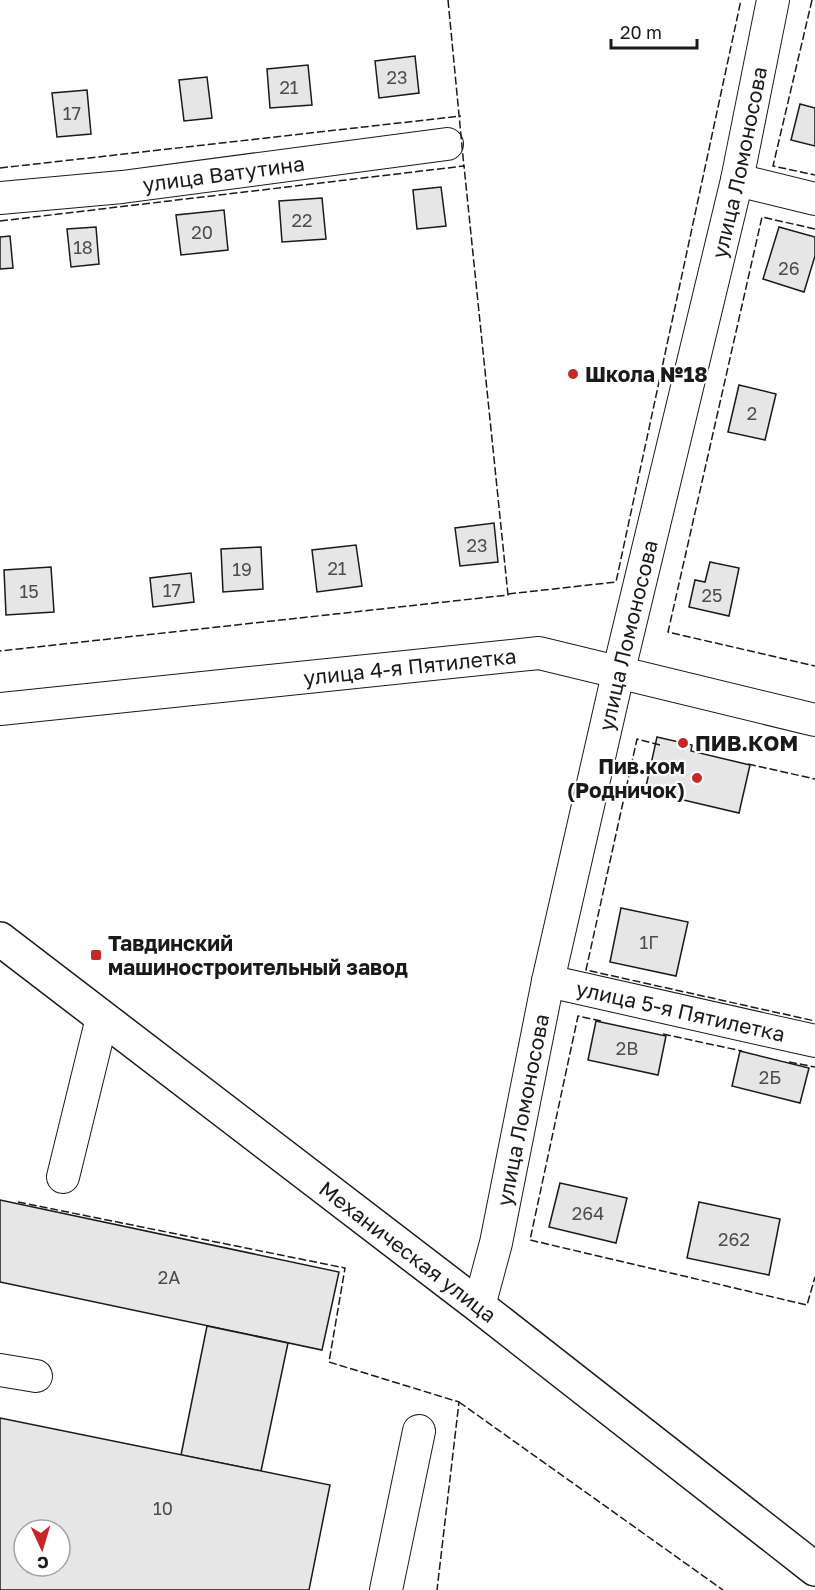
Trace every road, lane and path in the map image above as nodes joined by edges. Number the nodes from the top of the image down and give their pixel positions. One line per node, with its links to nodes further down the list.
1 (773, 0): 3 (street, улица Ломоносова)
2 (447, 144): 4 (street, улица Ватутина)
3 (737, 180): 5 (street); 6 (street, улица Ломоносова)
4 (0, 198)
5 (815, 199)
6 (618, 674): 7 (street, улица 4-я Пятилетка); 8 (street, улица 4-я Пятилетка); 10 (street, улица Ломоносова)
7 (0, 709)
8 (815, 720)
9 (0, 939): 11 (main road, Механическая улица)
10 (548, 981): 12 (street, улица 5-я Пятилетка); 14 (street, улица Ломоносова)
11 (102, 1018): 13 (street); 14 (main road, Механическая улица)
12 (815, 1041)
13 (63, 1177)
14 (479, 1306): 18 (main road, Механическая улица)
15 (0, 1370): 16 (street)
16 (36, 1376)
17 (419, 1431): 19 (street)
18 (815, 1569)
19 (386, 1590)

